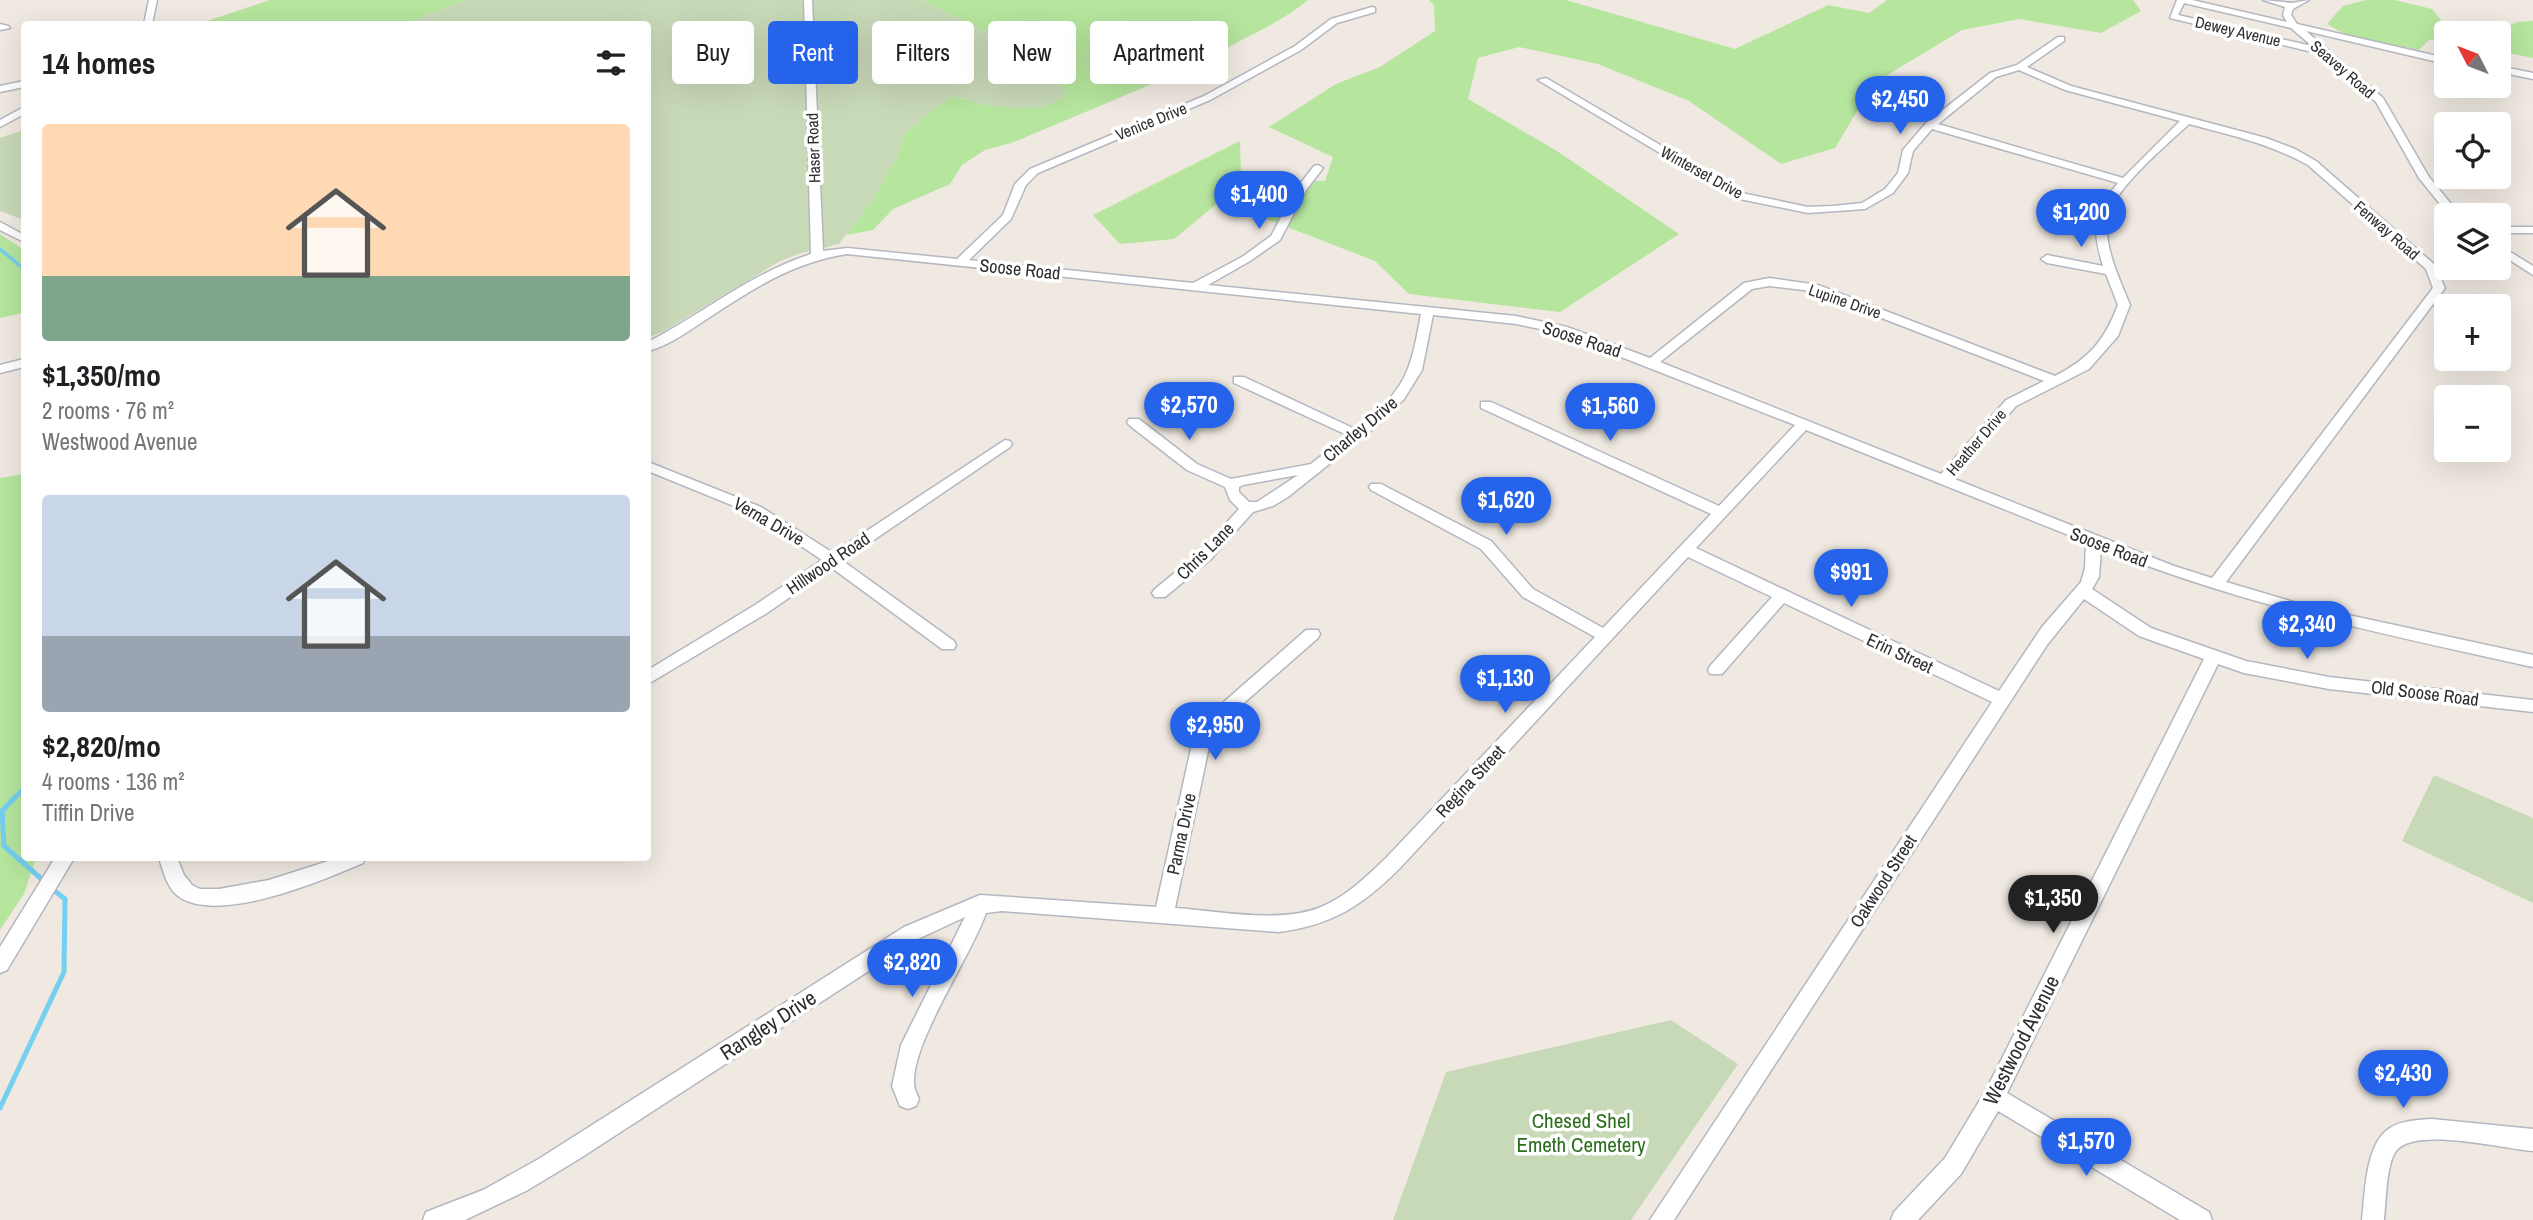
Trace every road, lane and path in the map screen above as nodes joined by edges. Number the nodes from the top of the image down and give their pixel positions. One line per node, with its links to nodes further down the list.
1 (153, 0): 8 (street)
2 (808, 0): 30 (street, Haser Road)
3 (2181, 0): 9 (street); 11 (street, Dewey Avenue)
4 (2267, 0): 6 (street)
5 (2305, 0): 6 (street)
6 (2292, 6): 9 (street, Seavey Road)
7 (1372, 10): 33 (street, Venice Drive)
8 (149, 21)
9 (2294, 26): 11 (street, Seavey Road); 12 (street)
10 (2061, 39): 13 (street, Winterset Drive)
11 (2321, 51): 25 (street, Seavey Road)
12 (2434, 58)
13 (2020, 66): 20 (street, Fenway Road); 22 (street, Winterset Drive)
14 (2511, 71): 15 (street)
15 (2533, 76)
16 (1543, 80): 22 (street, Winterset Drive)
17 (21, 85): 18 (street)
18 (0, 89)
19 (21, 112): 21 (street)
20 (2187, 120): 24 (street, Heather Drive); 59 (street, Fenway Road)
21 (0, 124)
22 (1930, 125): 24 (street)
23 (1318, 168): 36 (street)
24 (2126, 182): 34 (street, Heather Drive)
25 (2445, 203)
26 (0, 225): 29 (street)
27 (2511, 230): 28 (street)
28 (2533, 230)
29 (21, 237)
30 (817, 255): 33 (street, Soose Road); 38 (street, Soose Road)
31 (2511, 256): 35 (street)
32 (2047, 259): 34 (street)
33 (959, 263): 36 (street, Soose Road)
34 (2110, 271): 43 (street, Heather Drive)
35 (2533, 271)
36 (1197, 286): 37 (street, Soose Road)
37 (1428, 310): 39 (street, Soose Road); 47 (street, Charley Drive)
38 (651, 345)
39 (1651, 363): 43 (street, Lupine Drive); 46 (street, Soose Road)
40 (21, 364): 41 (street)
41 (0, 369)
42 (1239, 380): 47 (street)
43 (2054, 380): 51 (street, Heather Drive)
44 (1486, 405): 55 (street)
45 (1134, 422): 52 (street)
46 (1803, 425): 51 (street, Soose Road); 55 (street, Regina Street)
47 (1356, 434): 50 (street, Charley Drive)
48 (1005, 444): 58 (street, Hillwood Road)
49 (651, 467): 58 (street, Verna Drive)
50 (1313, 468): 52 (street, Charley Drive); 54 (street, Charley Drive)
51 (1942, 481): 56 (street, Soose Road)
52 (1232, 485): 54 (street)
53 (1376, 487): 64 (street)
54 (1249, 507): 61 (street, Chris Lane)
55 (1719, 512): 57 (street, Regina Street)
56 (2093, 542): 59 (street, Soose Road); 60 (street, Oakwood Street)
57 (1685, 549): 62 (street, Erin Street); 64 (street, Regina Street)
58 (830, 561): 65 (street, Verna Drive); 69 (street, Hillwood Road)
59 (2215, 585): 67 (street, Soose Road)
60 (2085, 592): 66 (street, Old Soose Road); 70 (street, Oakwood Street)
61 (1160, 593)
62 (1781, 596): 68 (street); 70 (street, Erin Street)
63 (1312, 634): 76 (street, Parma Drive)
64 (1605, 636): 76 (street, Regina Street)
65 (948, 645)
66 (2214, 658): 71 (street, Old Soose Road); 78 (street, Westwood Avenue)
67 (2533, 661)
68 (1716, 670)
69 (651, 676)
70 (2002, 700): 82 (street, Oakwood Street)
71 (2533, 706)
72 (63, 861): 77 (street)
73 (169, 861): 74 (street)
74 (347, 861)
75 (980, 903): 76 (street, Rangley Drive); 79 (street); 81 (street, Rangley Drive)
76 (1164, 915)
77 (0, 964)
78 (1994, 1097): 83 (street, Westwood Avenue); 84 (street)
79 (908, 1099)
80 (2533, 1140): 85 (street)
81 (449, 1218)
82 (1661, 1220)
83 (1902, 1220)
84 (2201, 1220)
85 (2373, 1220)

